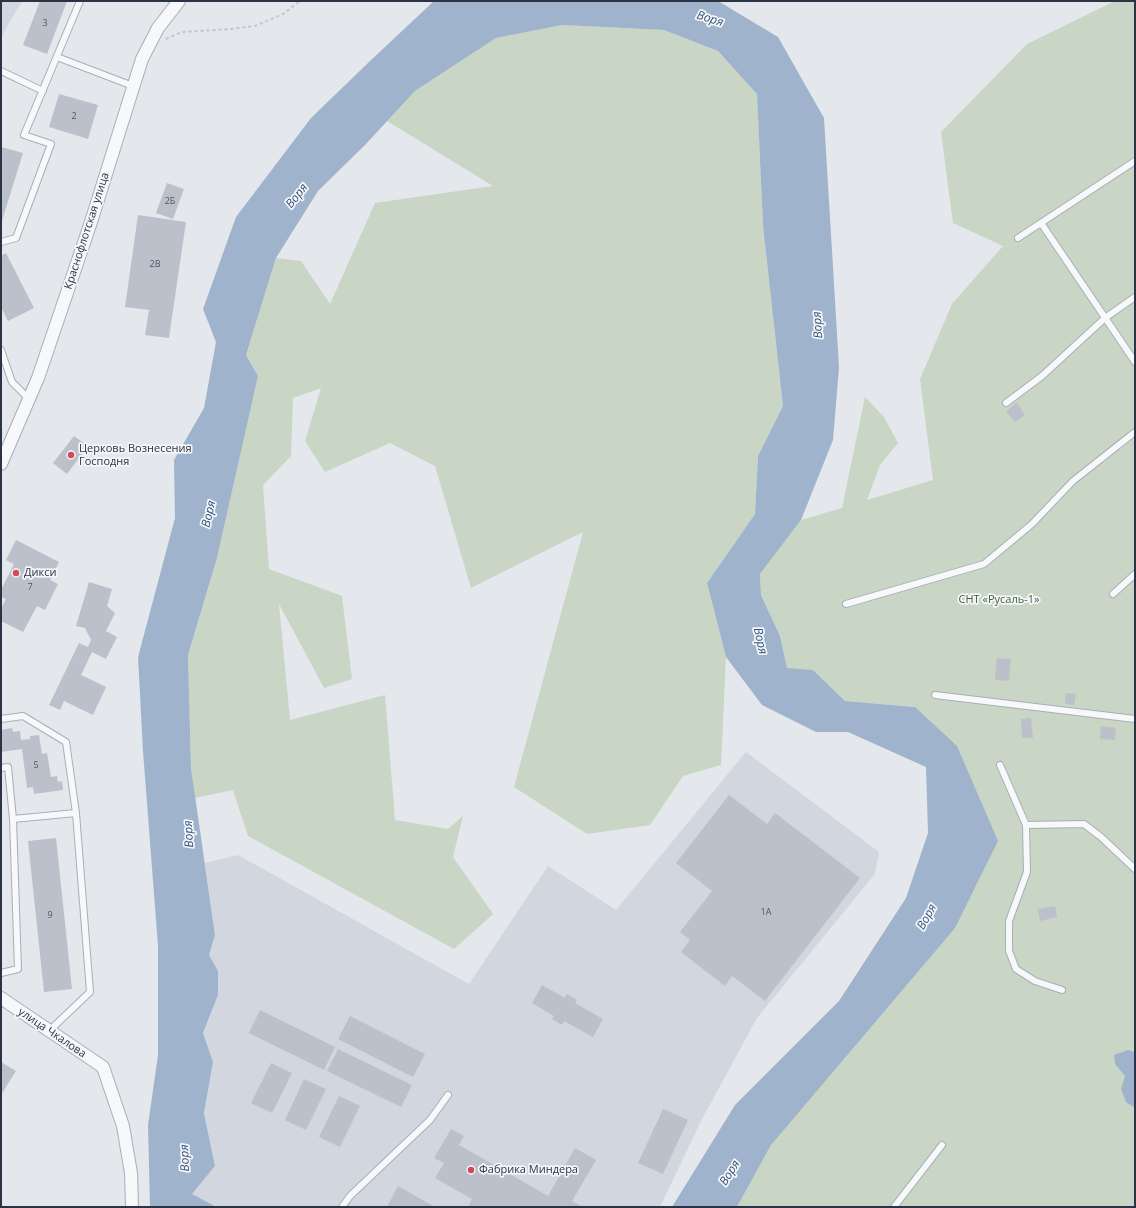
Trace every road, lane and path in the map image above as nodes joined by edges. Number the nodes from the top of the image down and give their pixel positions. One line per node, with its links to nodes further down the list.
1 (80, 1): 5 (lane)
2 (178, 1): 7 (street, Краснофлотская улица)
3 (300, 1): 4 (path)
4 (166, 40)
5 (57, 57): 7 (lane); 8 (lane)
6 (1, 71): 8 (lane)
7 (133, 86): 17 (street, Краснофлотская улица)
8 (43, 91): 12 (lane)
9 (1135, 161): 10 (lane)
10 (1041, 223): 11 (lane); 14 (lane)
11 (1018, 238)
12 (1, 242)
13 (1135, 297): 14 (lane)
14 (1105, 318): 16 (lane); 18 (lane)
15 (1, 350): 17 (lane)
16 (1135, 362)
17 (29, 399): 20 (street, Краснофлотская улица)
18 (1006, 403)
19 (1135, 432): 23 (lane)
20 (1, 464)
21 (1135, 574): 22 (lane)
22 (1113, 594)
23 (846, 604)
24 (935, 695): 26 (lane)
25 (1, 719): 29 (lane)
26 (1135, 719)
27 (1000, 765): 31 (lane)
28 (1, 768): 30 (lane)
29 (76, 813): 30 (lane); 36 (lane)
30 (13, 819): 33 (lane)
31 (1026, 825): 32 (lane); 34 (lane)
32 (1135, 869)
33 (1, 973)
34 (1062, 990)
35 (1, 998): 36 (street, улица Чкалова)
36 (49, 1031): 39 (street, улица Чкалова)
37 (448, 1095): 40 (lane)
38 (942, 1145): 41 (lane)
39 (132, 1207)
40 (342, 1207)
41 (894, 1207)

